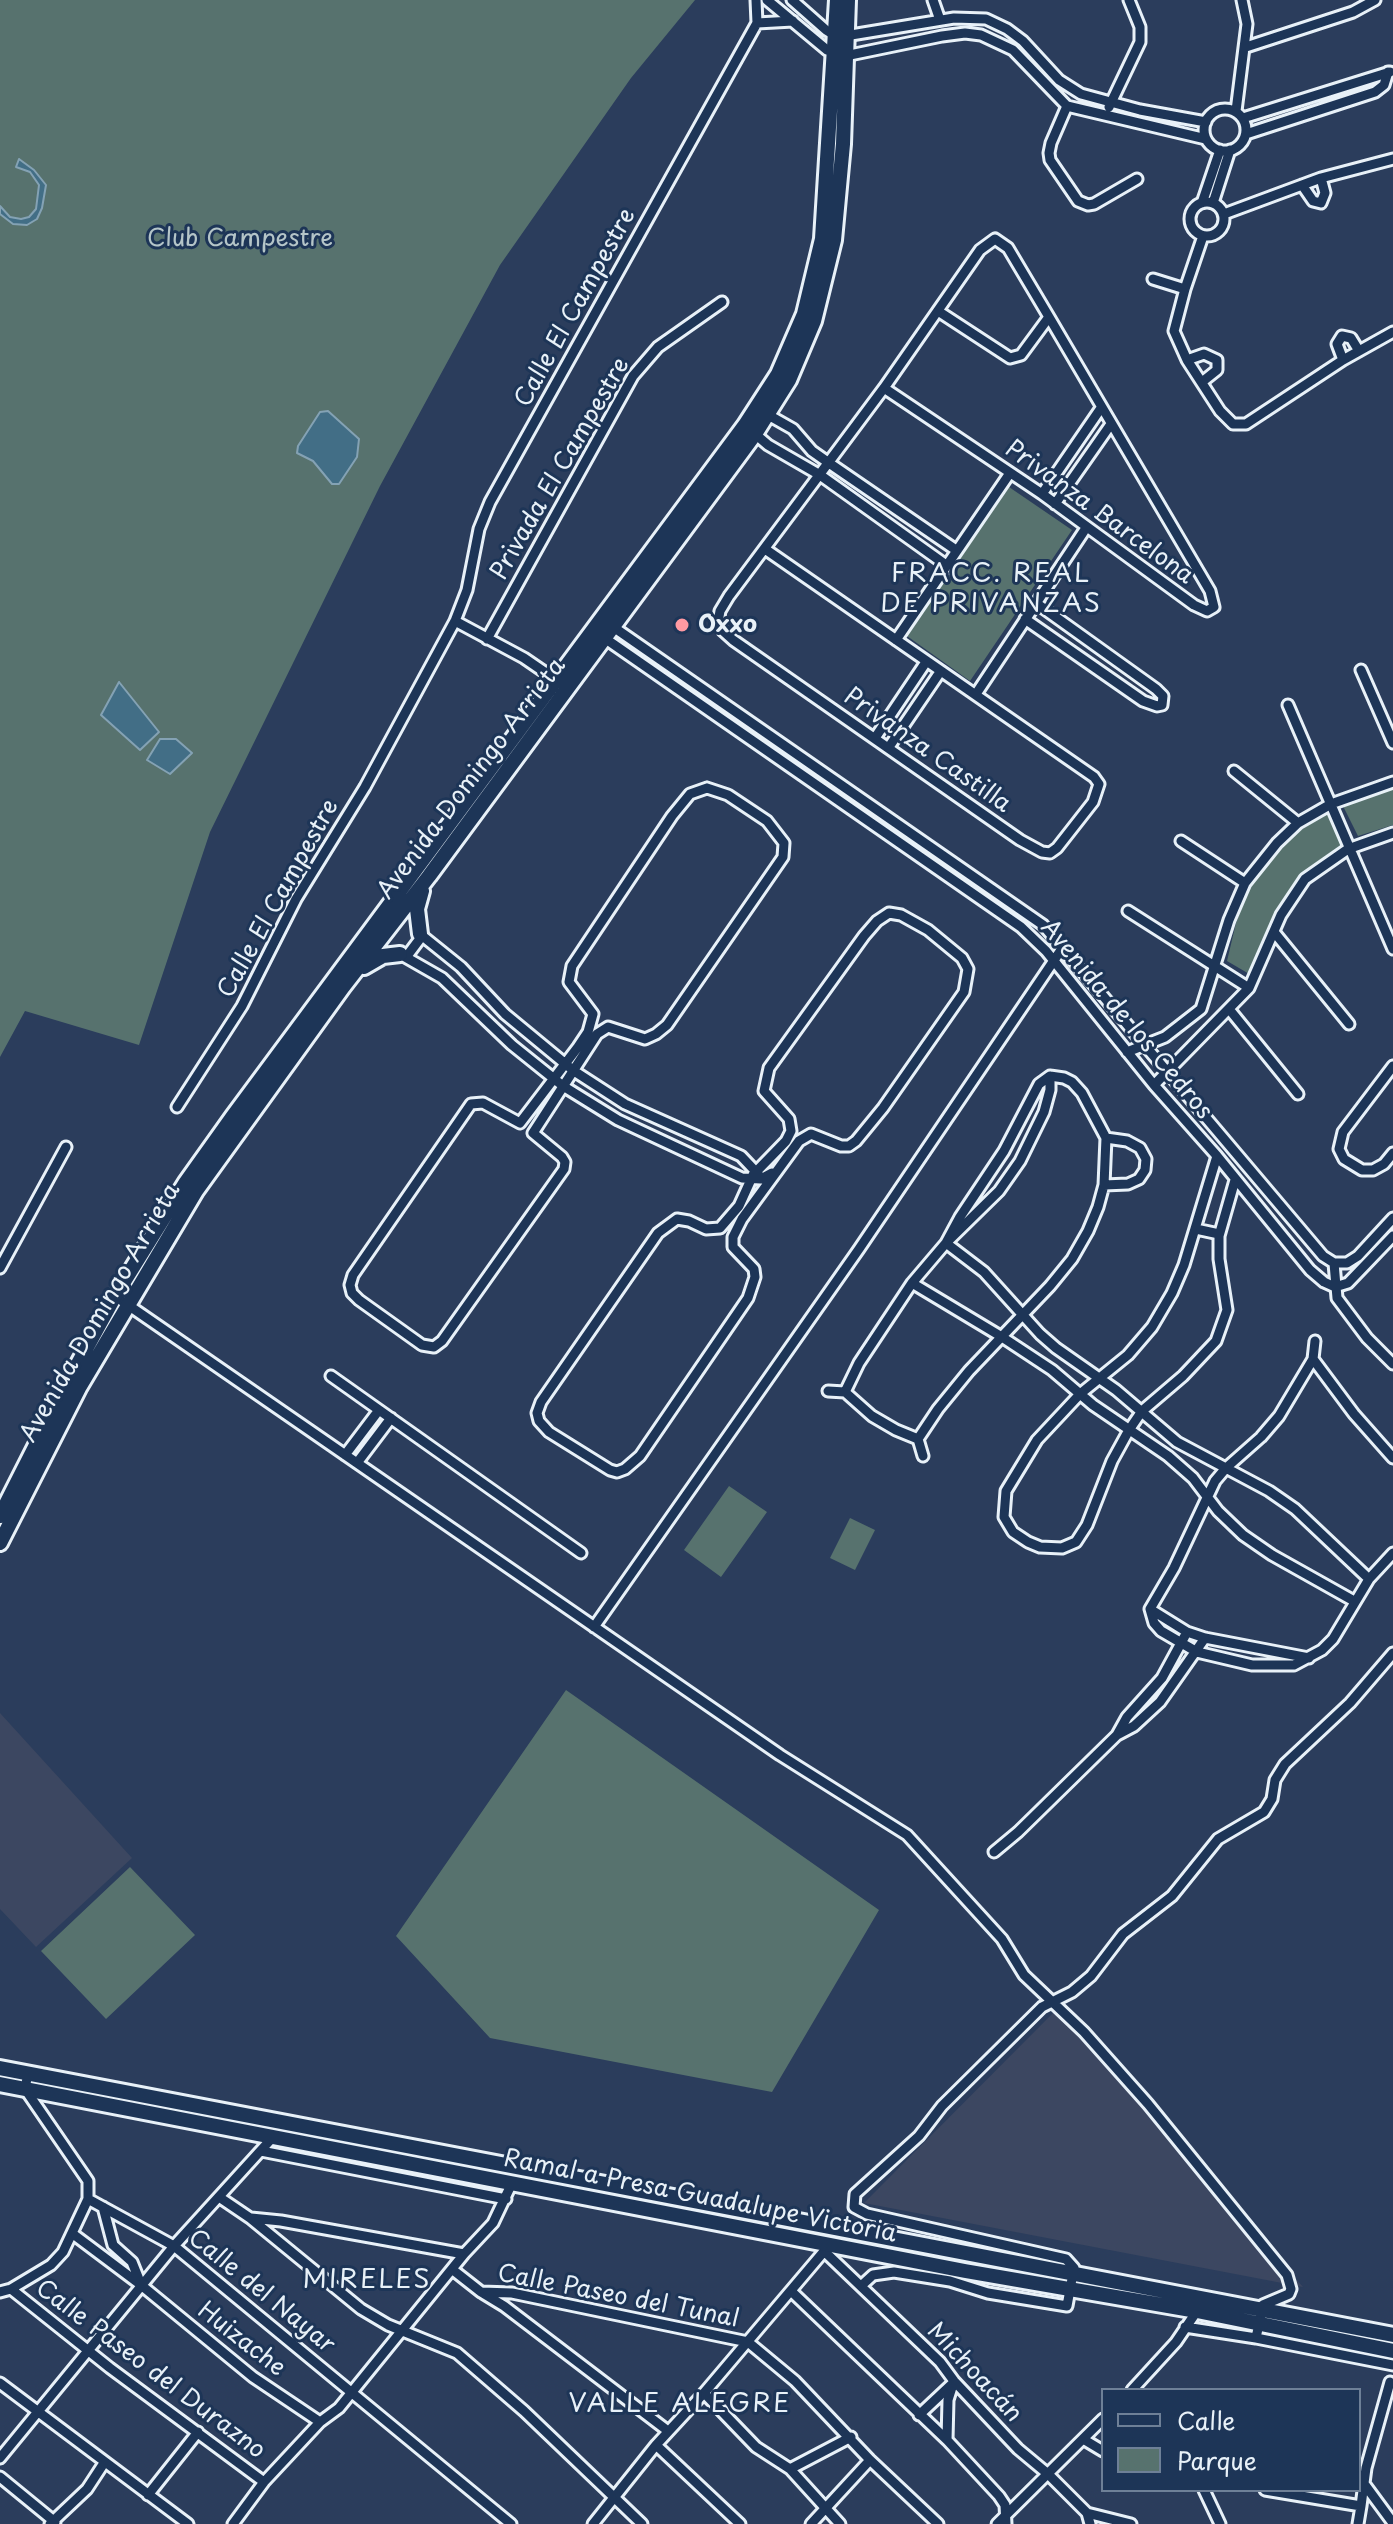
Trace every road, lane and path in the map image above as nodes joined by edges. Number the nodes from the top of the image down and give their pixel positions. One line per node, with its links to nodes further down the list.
1 (756, 0): 13 (street)
2 (767, 0): 12 (street)
3 (792, 0): 15 (street)
4 (837, 0): 15 (main road, Avenida Domingo Arrieta)
5 (848, 0): 15 (main road, Avenida Domingo Arrieta)
6 (933, 0): 11 (street)
7 (1129, 0): 19 (street)
8 (1242, 0): 16 (street)
9 (1375, 0): 16 (street)
10 (974, 18): 11 (street); 14 (street); 19 (street)
11 (940, 20): 15 (street)
12 (793, 21): 13 (street); 17 (street)
13 (757, 23): 64 (street, Calle El Campestre)
14 (975, 34): 17 (street); 20 (street)
15 (840, 35): 17 (main road, Avenida Domingo Arrieta)
16 (1246, 47): 21 (street)
17 (839, 55): 48 (main road, Avenida Domingo Arrieta)
18 (1390, 72): 21 (street); 24 (street)
19 (1111, 103): 22 (street); 23 (street)
20 (1067, 106): 22 (street); 29 (street)
21 (1240, 115): 23 (street); 24 (street)
22 (1105, 116): 25 (street)
23 (1206, 122): 25 (street)
24 (1246, 134): 26 (street)
25 (1206, 139): 26 (street)
26 (1225, 150): 31 (street); 32 (street)
27 (1393, 159): 28 (street)
28 (1321, 178): 30 (street); 30 (street)
29 (1137, 179)
30 (1302, 185): 33 (street)
31 (1202, 203): 32 (street); 34 (street)
32 (1213, 203): 33 (street)
33 (1224, 214): 34 (street)
34 (1203, 236): 37 (street)
35 (995, 239): 39 (street, Privanza Castilla); 40 (street, Privanza Barcelona)
36 (1153, 279): 37 (street)
37 (1185, 289): 43 (street)
38 (722, 302): 66 (street, Privada El Campestre)
39 (938, 311): 40 (street); 46 (street, Privanza Castilla)
40 (1049, 317): 47 (street, Privanza Barcelona)
41 (1393, 332): 42 (street)
42 (1359, 351): 44 (street); 44 (street)
43 (1187, 360): 45 (street); 45 (street)
44 (1343, 360): 45 (street)
45 (1202, 382)
46 (884, 388): 53 (street, Privanza Castilla); 54 (street, Privanza Barcelona)
47 (1101, 408): 49 (street, Privanza Barcelona); 56 (street)
48 (763, 412): 50 (main road, Avenida Domingo Arrieta); 51 (street)
49 (1111, 424): 57 (street); 58 (street, Privanza Barcelona)
50 (750, 430): 52 (street); 65 (main road, Avenida Domingo Arrieta)
51 (804, 441): 52 (street); 53 (street)
52 (792, 458): 55 (street)
53 (829, 463): 55 (street, Privanza Castilla); 60 (street)
54 (1010, 473): 56 (street, Privanza Barcelona); 60 (street)
55 (820, 475): 59 (street, Privanza Castilla); 61 (street)
56 (1042, 494): 57 (street, Privanza Barcelona)
57 (1055, 504): 58 (street, Privanza Barcelona)
58 (1086, 528): 62 (street)
59 (765, 549): 67 (street, Privanza Castilla); 74 (street, Privanza Castilla)
60 (956, 550): 61 (street)
61 (946, 565): 67 (street)
62 (1036, 603): 63 (street); 63 (street)
63 (1025, 619): 72 (street)
64 (455, 621): 66 (street); 112 (street, Calle El Campestre)
65 (603, 629): 71 (main road, Avenida Domingo Arrieta); 90 (street, Avenida de los Cedros); 93 (street, Avenida de los Cedros)
66 (487, 639): 71 (street)
67 (896, 640): 68 (street, Privanza Castilla)
68 (926, 662): 70 (street, Privanza Castilla); 74 (street)
69 (1361, 670): 75 (street)
70 (940, 672): 72 (street, Privanza Castilla); 76 (street)
71 (562, 684): 84 (main road, Avenida Domingo Arrieta); 87 (main road, Avenida Domingo Arrieta)
72 (976, 694): 76 (street, Privanza Castilla)
73 (1288, 705): 79 (street)
74 (875, 738): 76 (street, Privanza Castilla)
75 (1393, 743)
76 (889, 747)
77 (1234, 771): 80 (street)
78 (1393, 782): 79 (street)
79 (1331, 804): 80 (street); 83 (street)
80 (1298, 823): 85 (street)
81 (1393, 833): 83 (street)
82 (1181, 841): 85 (street)
83 (1348, 849): 88 (street); 91 (street)
84 (429, 876): 87 (main road, Avenida Domingo Arrieta); 89 (main road)
85 (1245, 883): 94 (street)
86 (1128, 911): 94 (street)
87 (381, 927): 89 (main road); 92 (main road); 95 (main road, Avenida Domingo Arrieta); 113 (main road, Avenida Domingo Arrieta)
88 (1274, 932): 96 (street); 99 (street)
89 (421, 935): 92 (street); 103 (street)
90 (1063, 947): 93 (street); 101 (street, Avenida de los Cedros)
91 (1393, 949)
92 (404, 955): 95 (main road); 108 (street)
93 (1053, 961): 102 (street, Avenida de los Cedros); 162 (street)
94 (1215, 967): 96 (street); 98 (street)
95 (343, 987): 113 (main road, Avenida Domingo Arrieta)
96 (1249, 988): 97 (street)
97 (1229, 1009): 100 (street); 111 (street)
98 (1191, 1019): 100 (street); 101 (street)
99 (1349, 1024)
100 (1202, 1034): 106 (street)
101 (1144, 1044): 102 (street); 106 (street, Avenida de los Cedros)
102 (1127, 1052): 109 (street, Avenida de los Cedros)
103 (565, 1064): 105 (street); 105 (street); 108 (street)
104 (1393, 1066): 116 (street)
105 (574, 1071): 110 (street); 119 (street)
106 (1168, 1073): 109 (street); 128 (street, Avenida de los Cedros)
107 (1050, 1076): 114 (street); 127 (street); 127 (street)
108 (554, 1079): 110 (street); 110 (street)
109 (1154, 1085): 117 (street, Avenida de los Cedros)
110 (563, 1086): 119 (street)
111 (1298, 1094)
112 (177, 1107)
113 (237, 1120): 132 (main road, Avenida Domingo Arrieta)
114 (1106, 1138): 121 (street); 121 (street)
115 (66, 1147): 129 (street)
116 (1393, 1153)
117 (1217, 1156): 120 (street, Avenida de los Cedros); 124 (street)
118 (784, 1161): 119 (street); 119 (street); 122 (street)
119 (756, 1177): 122 (street); 122 (street)
120 (1235, 1180): 125 (street); 131 (street, Avenida de los Cedros)
121 (1104, 1185): 133 (street)
122 (756, 1201)
123 (1393, 1218): 128 (street)
124 (1196, 1229): 125 (street); 139 (street)
125 (1219, 1234): 145 (street)
126 (1393, 1236): 131 (street)
127 (946, 1243): 130 (street); 133 (street)
128 (1334, 1263): 131 (street)
129 (0, 1268)
130 (912, 1283): 134 (street); 142 (street)
131 (1335, 1287): 137 (street)
132 (121, 1300): 140 (main road, Avenida Domingo Arrieta); 149 (street)
133 (1023, 1314): 134 (street); 139 (street)
134 (1002, 1337): 143 (street); 148 (street)
135 (1315, 1341): 136 (street)
136 (1313, 1359): 151 (street); 153 (street)
137 (1393, 1364)
138 (331, 1376): 144 (street)
139 (1100, 1379): 143 (street); 145 (street)
140 (74, 1385): 155 (main road, Avenida Domingo Arrieta); 156 (main road, Avenida Domingo Arrieta)
141 (828, 1391): 142 (street)
142 (845, 1392): 148 (street)
143 (1080, 1394): 147 (street); 147 (street)
144 (379, 1410): 146 (street); 149 (street)
145 (1142, 1411): 147 (street); 153 (street)
146 (391, 1418): 152 (street); 157 (street)
147 (1129, 1430): 154 (street)
148 (918, 1439): 150 (street)
149 (345, 1455): 152 (street)
150 (923, 1456)
151 (1393, 1458)
152 (357, 1463): 162 (street)
153 (1226, 1468): 154 (street); 159 (street)
154 (1207, 1497): 160 (street); 161 (street)
155 (0, 1516)
156 (0, 1543)
157 (581, 1553)
158 (1393, 1553): 159 (street)
159 (1369, 1579): 160 (street)
160 (1354, 1601): 168 (street)
161 (1150, 1609): 163 (street); 165 (street)
162 (594, 1627): 171 (street)
163 (1187, 1632): 164 (street); 165 (street)
164 (1205, 1638): 166 (street); 168 (street)
165 (1181, 1645): 166 (street); 169 (street)
166 (1197, 1652): 168 (street); 169 (street)
167 (1393, 1653): 171 (street)
168 (1310, 1658)
169 (1117, 1735): 170 (street)
170 (994, 1852)
171 (1054, 2001): 191 (street); 200 (street)
172 (0, 2068): 173 (main road, Ramal a Presa Guadalupe Victoria)
173 (28, 2073): 175 (street); 177 (main road, Ramal a Presa Guadalupe Victoria)
174 (0, 2084): 175 (main road, Ramal a Presa Guadalupe Victoria)
175 (25, 2089): 176 (main road, Ramal a Presa Guadalupe Victoria); 182 (street)
176 (274, 2136): 177 (main road, Ramal a Presa Guadalupe Victoria); 178 (street)
177 (349, 2143): 179 (street); 180 (main road, Ramal a Presa Guadalupe Victoria); 191 (main road, Ramal a Presa Guadalupe Victoria)
178 (261, 2151): 179 (street); 181 (street)
179 (344, 2167): 183 (street)
180 (512, 2183): 183 (street); 188 (main road, Ramal a Presa Guadalupe Victoria)
181 (219, 2197): 185 (street); 187 (street)
182 (88, 2199): 184 (street, Calle del Nayar); 186 (street)
183 (506, 2199): 189 (street)
184 (103, 2207): 187 (street, Calle del Nayar); 192 (street)
185 (250, 2218): 189 (street); 202 (street)
186 (73, 2234): 192 (street); 194 (street)
187 (174, 2246): 192 (street); 214 (street, Calle del Nayar)
188 (827, 2248): 193 (street, Michoacán); 195 (street); 196 (main road, Ramal a Presa Guadalupe Victoria)
189 (464, 2254): 190 (street)
190 (453, 2270): 198 (street); 202 (street)
191 (1074, 2275): 196 (street); 200 (main road, Ramal a Presa Guadalupe Victoria)
192 (141, 2285): 207 (street); 219 (street, Huizache)
193 (861, 2286): 196 (street); 210 (street, Michoacán)
194 (11, 2289): 197 (street); 207 (street, Calle Paseo del Durazno)
195 (791, 2291): 204 (street); 217 (street)
196 (1071, 2291): 199 (main road, Ramal a Presa Guadalupe Victoria)
197 (0, 2292)
198 (481, 2292): 204 (street, Calle Paseo del Tunal); 220 (street)
199 (1197, 2311): 200 (main road, Ramal a Presa Guadalupe Victoria); 201 (street)
200 (1258, 2324): 201 (street); 203 (main road, Ramal a Presa Guadalupe Victoria); 205 (main road, Ramal a Presa Guadalupe Victoria); 208 (street)
201 (1185, 2327): 213 (street)
202 (405, 2330): 214 (street); 240 (street)
203 (1393, 2335)
204 (748, 2342): 215 (street); 222 (street)
205 (1371, 2347): 206 (main road, Ramal a Presa Guadalupe Victoria); 208 (street)
206 (1393, 2351)
207 (89, 2352): 216 (street); 221 (street, Calle Paseo del Durazno)
208 (1381, 2362): 209 (street); 212 (street)
209 (1393, 2365)
210 (954, 2381): 217 (street); 225 (street); 233 (street, Michoacán)
211 (0, 2383): 216 (street)
212 (1391, 2384): 226 (street)
213 (1134, 2388)
214 (352, 2392): 219 (street); 249 (street, Calle del Nayar)
215 (704, 2393): 220 (street); 232 (street)
216 (38, 2410): 229 (street); 231 (street)
217 (919, 2415): 225 (street)
218 (1101, 2421): 223 (street)
219 (320, 2422): 235 (street)
220 (668, 2431): 227 (street)
221 (198, 2432): 235 (street, Calle Paseo del Durazno); 239 (street)
222 (851, 2437): 230 (street); 232 (street)
223 (1083, 2439): 228 (street); 233 (street)
224 (1361, 2439): 226 (street)
225 (947, 2440): 244 (street)
226 (1373, 2441): 236 (street)
227 (656, 2445): 240 (street); 252 (street)
228 (1101, 2450)
229 (0, 2458)
230 (870, 2460): 242 (street); 255 (street)
231 (104, 2463): 239 (street); 245 (street)
232 (790, 2469): 242 (street)
233 (1048, 2474): 243 (street, Michoacán); 244 (street)
234 (0, 2477): 245 (street)
235 (264, 2482): 248 (street)
236 (1365, 2485): 241 (street); 246 (street)
237 (1205, 2492): 258 (street)
238 (1277, 2492): 241 (street)
239 (148, 2495): 247 (street)
240 (615, 2497): 250 (street); 251 (street)
241 (1361, 2506): 259 (street)
242 (826, 2510): 253 (street); 254 (street)
243 (1087, 2513): 256 (street, Michoacán); 257 (street)
244 (1003, 2522)
245 (54, 2523)
246 (1393, 2523)
247 (188, 2524)
248 (233, 2524)
249 (511, 2524)
250 (593, 2524)
251 (642, 2524)
252 (740, 2524)
253 (811, 2524)
254 (840, 2524)
255 (938, 2524)
256 (1090, 2524)
257 (1131, 2524)
258 (1220, 2524)
259 (1358, 2524)

